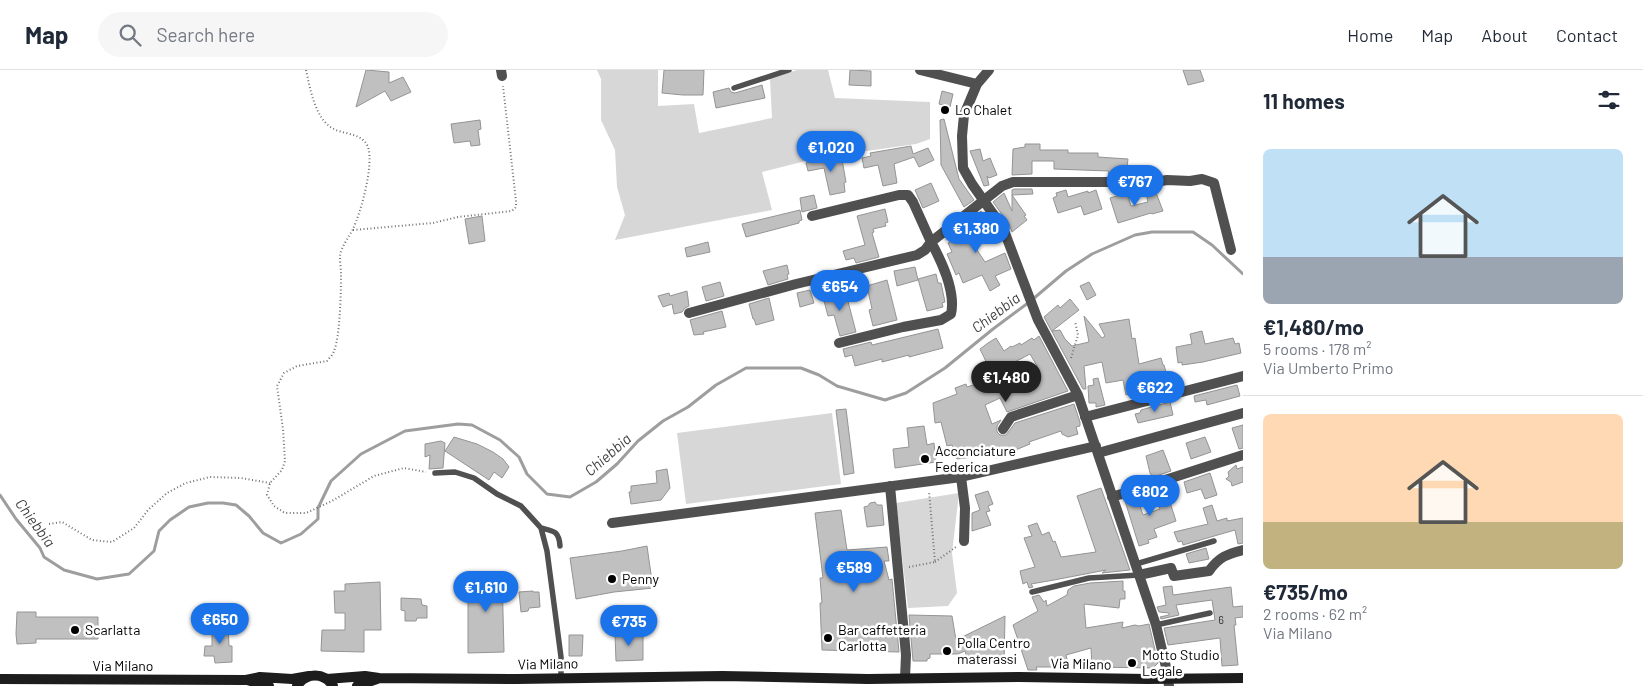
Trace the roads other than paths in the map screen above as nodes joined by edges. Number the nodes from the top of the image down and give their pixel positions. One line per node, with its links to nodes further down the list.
1 (790, 70): 5 (lane)
2 (920, 70): 4 (street)
3 (989, 70): 4 (street)
4 (977, 84): 6 (street)
5 (734, 88)
6 (984, 202): 8 (street); 9 (street); 13 (street)
7 (812, 216): 8 (street)
8 (931, 242): 10 (street); 11 (street)
9 (1231, 250)
10 (689, 313)
11 (839, 343)
12 (1243, 376): 15 (street)
13 (1078, 395): 15 (street); 16 (street)
14 (1243, 413): 17 (street)
15 (1085, 417): 17 (street)
16 (1003, 429)
17 (1097, 450): 20 (street); 22 (street)
18 (1243, 455): 22 (street)
19 (435, 473): 24 (lane)
20 (961, 477): 21 (street); 25 (street)
21 (890, 486): 23 (street); 37 (street)
22 (1112, 497): 29 (street)
23 (612, 523)
24 (541, 528): 27 (lane); 35 (lane)
25 (964, 541)
26 (1214, 541): 29 (lane)
27 (560, 546)
28 (1243, 550): 30 (street)
29 (1136, 564): 30 (street)
30 (1139, 575): 31 (lane); 33 (street)
31 (1032, 592)
32 (1210, 613): 33 (lane)
33 (1156, 625): 44 (street)
34 (309, 676): 40 (main road, Via Milano); 41 (main road, Via Milano); 46 (main road)
35 (561, 677): 36 (main road, Via Milano); 42 (main road, Via Milano)
36 (379, 678): 41 (main road, Via Milano); 47 (main road, Via Milano)
37 (904, 678): 42 (main road, Via Milano); 43 (main road, Via Milano)
38 (1243, 678): 44 (main road, Via Milano)
39 (0, 679): 40 (main road, Via Milano)
40 (246, 680): 45 (main road, Via Milano)
41 (330, 682)
42 (868, 682)
43 (921, 682): 44 (main road, Via Milano)
44 (1169, 683)
45 (269, 686)
46 (298, 686)
47 (357, 686)

